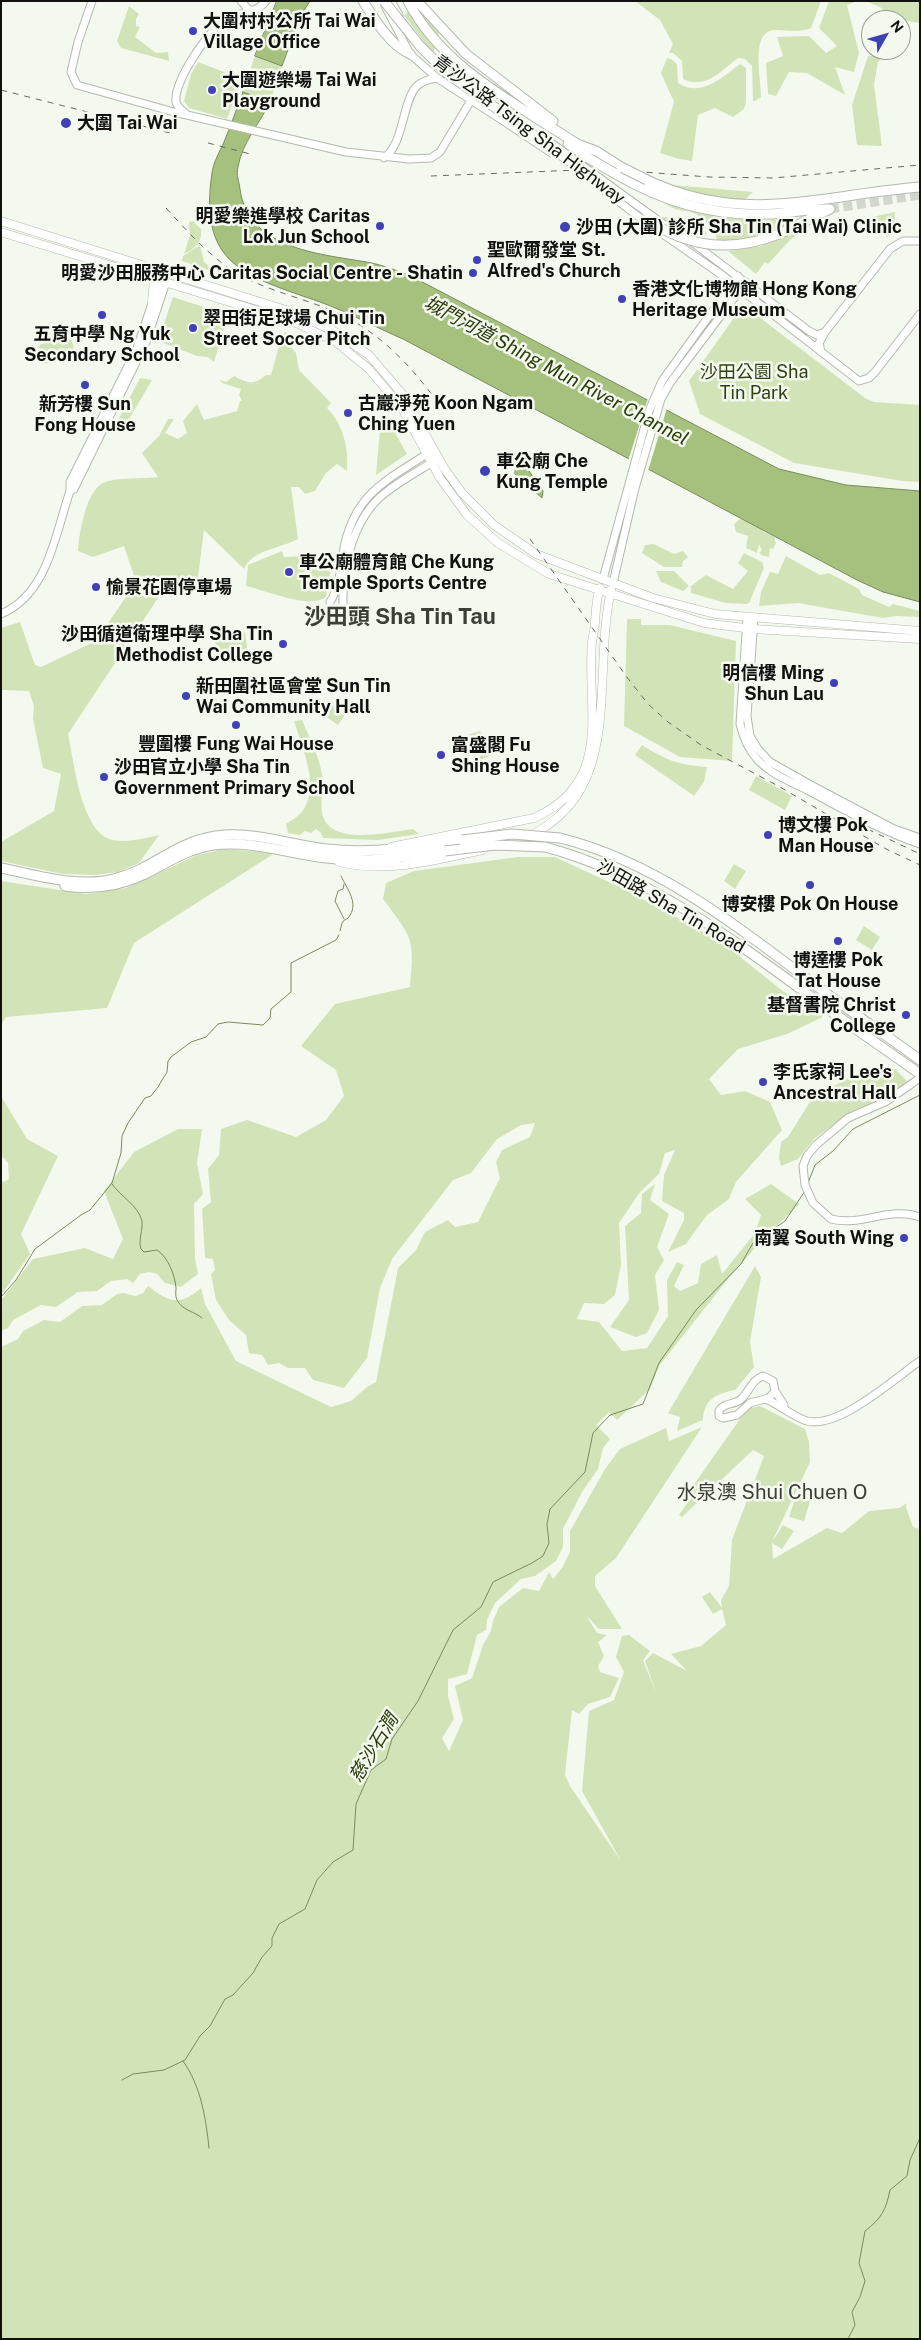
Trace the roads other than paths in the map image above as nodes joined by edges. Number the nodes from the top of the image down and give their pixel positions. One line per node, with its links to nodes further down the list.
1 (92, 1): 16 (main road)
2 (241, 1): 10 (main road)
3 (266, 1): 10 (main road)
4 (363, 1): 11 (highway)
5 (383, 1): 11 (main road); 23 (highway, 青沙公路 Tsing Sha Highway, bridge)
6 (392, 1): 13 (main road)
7 (401, 1): 23 (highway, bridge)
8 (408, 1): 19 (highway)
9 (417, 1): 19 (highway, 青沙公路 Tsing Sha Highway)
10 (254, 12): 15 (main road)
11 (410, 54): 12 (main road)
12 (437, 78): 14 (main road); 18 (main road)
13 (476, 92): 14 (main road); 27 (main road, bridge)
14 (471, 100): 21 (main road); 30 (main road, bridge)
15 (176, 101): 16 (main road); 17 (main road)
16 (161, 108): 17 (main road)
17 (186, 114): 20 (main road)
18 (395, 146): 20 (main road); 21 (main road)
19 (596, 152): 23 (highway, bridge)
20 (384, 158): 21 (main road)
21 (408, 159)
22 (920, 186): 23 (highway)
23 (767, 210)
24 (1, 221): 28 (main road)
25 (1, 232): 28 (main road)
26 (920, 241): 36 (main road)
27 (738, 276): 29 (main road); 30 (main road)
28 (162, 278): 32 (main road); 39 (main road); 39 (main road); 42 (main road)
29 (746, 282): 31 (main road); 33 (main road)
30 (732, 283): 31 (main road); 38 (main road)
31 (741, 290): 35 (main road); 38 (main road)
32 (152, 302): 42 (main road)
33 (778, 306): 35 (main road); 36 (main road)
34 (920, 314): 37 (main road)
35 (778, 319): 37 (main road)
36 (825, 332): 37 (main road)
37 (822, 354)
38 (658, 398): 41 (main road)
39 (430, 451): 40 (main road); 47 (main road)
40 (435, 460): 43 (main road); 45 (main road); 48 (main road)
41 (636, 468): 43 (main road); 44 (main road)
42 (70, 491): 49 (main road)
43 (604, 579): 44 (main road); 45 (main road)
44 (613, 583): 46 (main road); 50 (main road)
45 (599, 591): 46 (main road); 56 (main road)
46 (610, 595): 51 (main road); 57 (main road)
47 (330, 602)
48 (343, 605)
49 (1, 614)
50 (750, 618): 51 (main road); 52 (main road)
51 (750, 629): 53 (main road); 54 (main road); 55 (main road)
52 (920, 630)
53 (920, 640)
54 (920, 838)
55 (920, 844)
56 (384, 849): 58 (highway, 沙田路 Sha Tin Road); 60 (highway, 沙田路 Sha Tin Road, bridge)
57 (326, 858): 59 (highway, 沙田路 Sha Tin Road); 61 (highway, 沙田路 Sha Tin Road, bridge)
58 (1, 868)
59 (1, 874)
60 (920, 1060)
61 (918, 1074): 62 (main road)
62 (920, 1217)
63 (920, 1360): 67 (main road)
64 (753, 1383): 65 (main road); 66 (main road); 66 (main road)
65 (775, 1391): 66 (main road); 67 (main road)
66 (764, 1399): 67 (main road)
67 (790, 1411)

